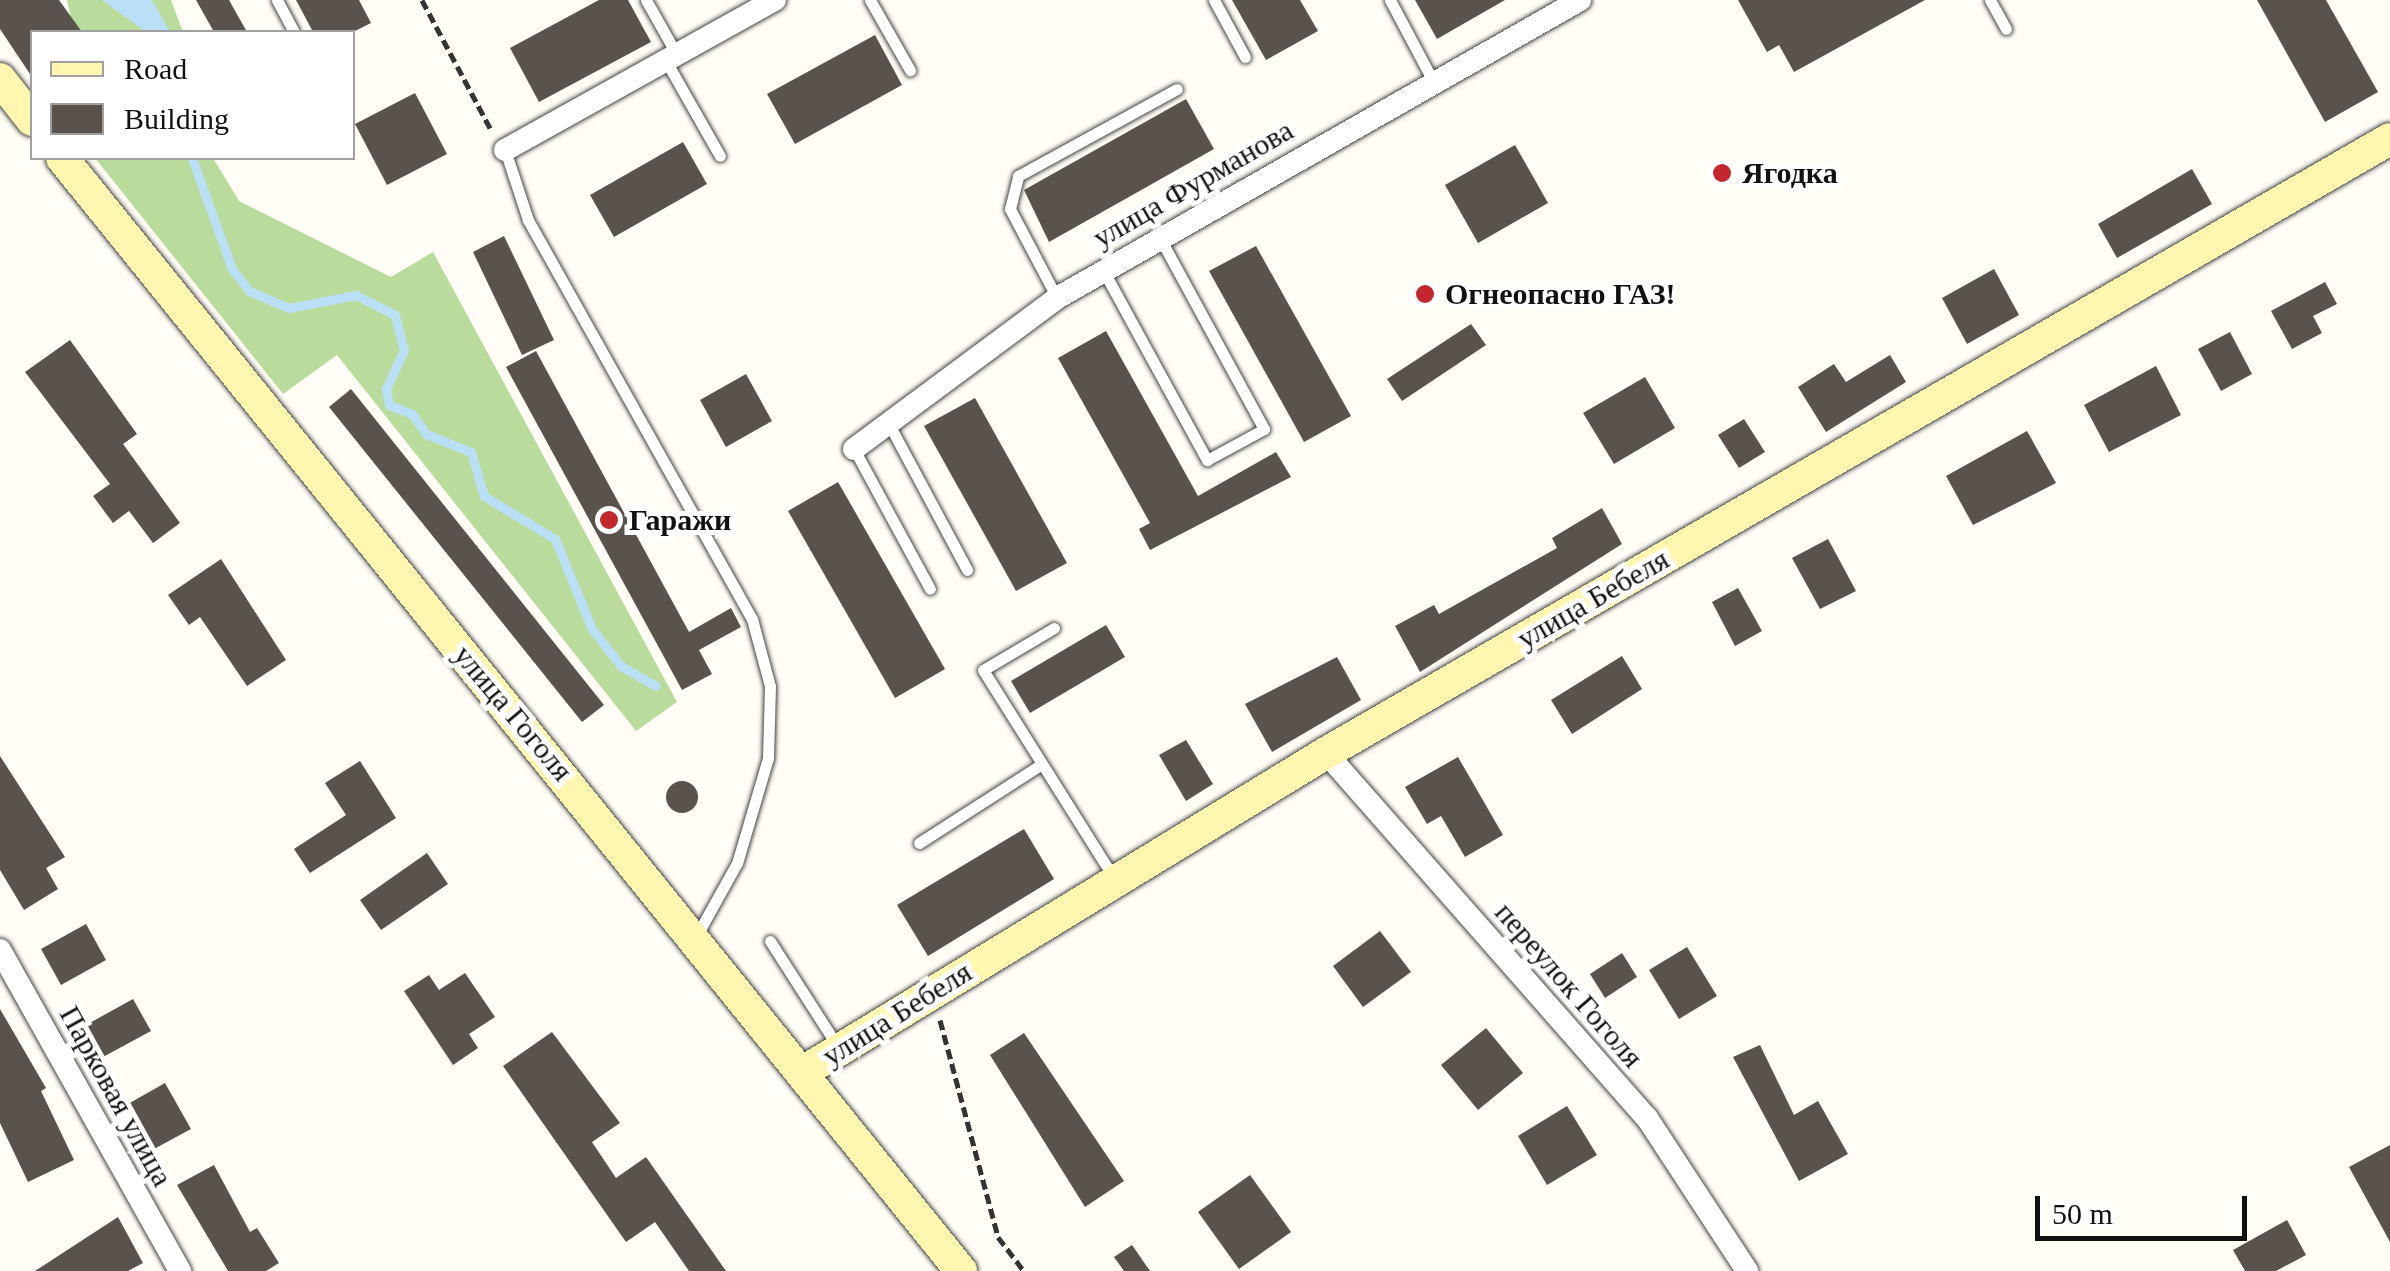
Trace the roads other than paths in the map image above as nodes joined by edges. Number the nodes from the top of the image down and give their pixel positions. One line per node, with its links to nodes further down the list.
1 (277, 0): 10 (lane)
2 (646, 0): 12 (lane)
3 (774, 0): 12 (street)
4 (870, 0): 13 (lane)
5 (1214, 0): 11 (lane)
6 (1390, 0): 15 (lane)
7 (1580, 0): 15 (street, улица Фурманова)
8 (1990, 0): 9 (lane)
9 (2006, 29)
10 (293, 30)
11 (1245, 57)
12 (671, 58): 19 (street); 20 (lane)
13 (910, 70)
14 (0, 79): 17 (street)
15 (1433, 82): 22 (street, улица Фурманова)
16 (1176, 89): 24 (lane)
17 (30, 117)
18 (2390, 139): 30 (street, улица Бебеля)
19 (505, 150): 34 (lane)
20 (720, 156)
21 (64, 160): 34 (street, улица Гоголя)
22 (1160, 238): 23 (street, улица Фурманова); 23 (lane)
23 (1103, 270): 24 (street, улица Фурманова)
24 (1057, 298): 25 (street, улица Фурманова)
25 (892, 428): 26 (street, улица Фурманова); 27 (lane)
26 (854, 448): 28 (lane)
27 (967, 570)
28 (930, 590)
29 (1054, 628): 31 (lane)
30 (1326, 753): 33 (street, улица Бебеля); 41 (street, переулок Гоголя)
31 (1039, 766): 32 (lane); 33 (lane)
32 (919, 844)
33 (1115, 880): 37 (street, улица Бебеля)
34 (697, 935): 38 (street, улица Гоголя)
35 (770, 941): 37 (lane)
36 (0, 950): 39 (street, Парковая улица)
37 (839, 1050): 38 (street, улица Бебеля)
38 (803, 1072): 40 (street, улица Гоголя)
39 (180, 1271)
40 (961, 1271)
41 (1746, 1271)

